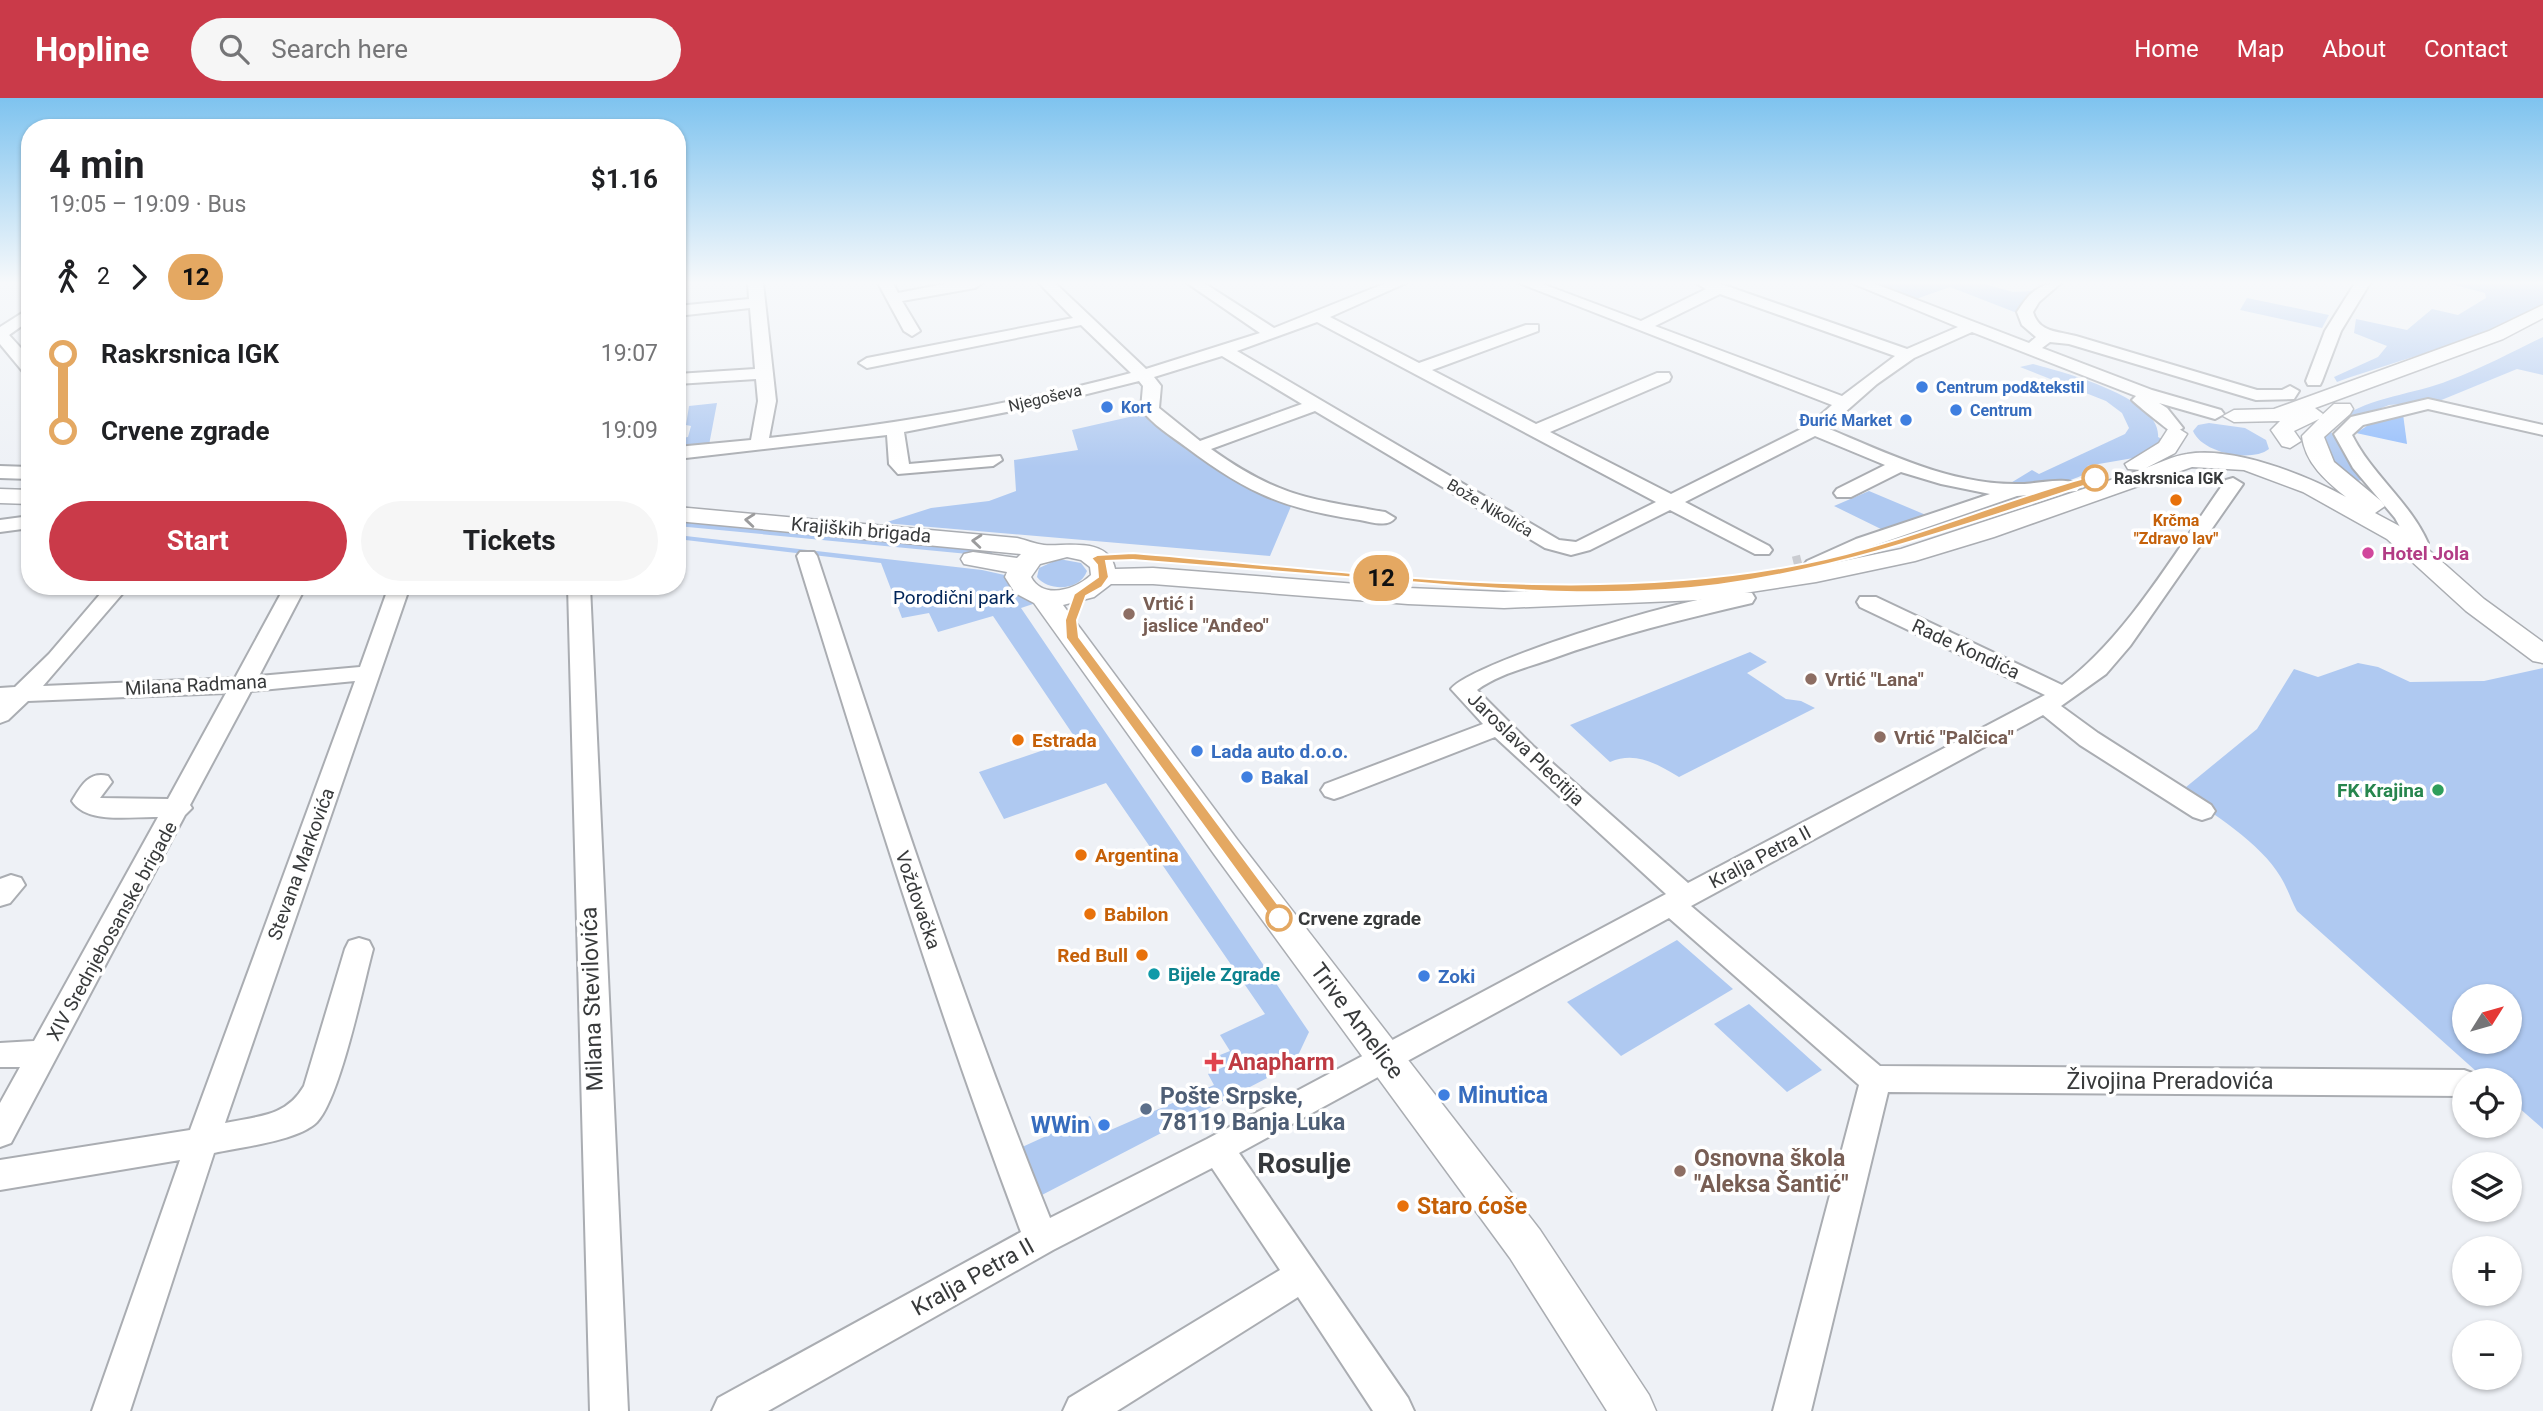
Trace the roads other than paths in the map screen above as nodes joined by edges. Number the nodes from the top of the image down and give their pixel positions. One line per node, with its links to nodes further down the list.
1 (9, 344): 20 (street)
2 (761, 344): 23 (street)
3 (962, 344): 21 (street)
4 (1111, 344): 24 (street)
5 (1248, 344): 18 (street, Njegoševa)
6 (1371, 344): 22 (street)
7 (1487, 344): 22 (street)
8 (1691, 344): 30 (street)
9 (1880, 344): 19 (street)
10 (1932, 344): 19 (street)
11 (2012, 344): 17 (street)
12 (2037, 344): 17 (street)
13 (2090, 344): 28 (street)
14 (2328, 344): 27 (street)
15 (2471, 344): 32 (main road, Krajiških brigada)
16 (2504, 344): 29 (main road)
17 (2029, 351): 32 (street); 37 (street)
18 (1227, 352): 24 (street, Njegoševa); 31 (street, Bože Nikolića)
19 (1908, 355): 30 (street)
20 (21, 358)
21 (867, 363)
22 (1419, 369): 35 (street)
23 (764, 373): 26 (street); 38 (street)
24 (1144, 376): 33 (street, Njegoševa); 39 (street)
25 (1663, 377): 35 (street)
26 (686, 378)
27 (2314, 381)
28 (2290, 391)
29 (2362, 396): 40 (main road); 62 (main road)
30 (1844, 403): 34 (street)
31 (1315, 405): 39 (street); 55 (street, Bože Nikolića)
32 (2225, 415): 37 (main road, Krajiških brigada); 40 (main road)
33 (895, 428): 38 (street, Njegoševa); 42 (street)
34 (1815, 429): 43 (street); 55 (street)
35 (1536, 430): 55 (street)
36 (2543, 430): 62 (street)
37 (2175, 431): 44 (main road); 49 (main road, Krajiških brigada)
38 (759, 443): 41 (street, Njegoševa)
39 (1200, 447): 58 (street)
40 (2293, 447): 44 (main road); 62 (main road)
41 (686, 452)
42 (993, 460)
43 (1902, 464): 51 (street); 52 (street)
44 (2242, 471): 50 (main road, Krajiških brigada); 56 (main road); 83 (street, Kralja Petra II)
45 (0, 472): 46 (street)
46 (21, 473)
47 (0, 485): 48 (main road)
48 (21, 485)
49 (2070, 487): 52 (street); 68 (main road, Krajiških brigada)
50 (2106, 492): 56 (main road); 68 (main road, Krajiških brigada)
51 (1844, 493)
52 (1980, 495): 68 (street)
53 (0, 496): 54 (main road)
54 (21, 497)
55 (1671, 501): 63 (street)
56 (2354, 509): 79 (main road)
57 (686, 515): 64 (main road, Krajiških brigada, one-way to 57)
58 (1385, 518)
59 (21, 523): 60 (street)
60 (0, 526)
61 (686, 532): 67 (main road, Krajiških brigada)
62 (2411, 534): 78 (main road)
63 (1762, 550)
64 (1043, 554): 66 (main road, Krajiških brigada); 67 (main road, Krajiških brigada)
65 (807, 556): 101 (street, Voždovačka)
66 (1100, 568): 68 (main road, Krajiških brigada); 69 (main road)
67 (1020, 569): 74 (main road)
68 (1807, 570)
69 (1080, 594): 74 (main road); 77 (main road)
70 (110, 595): 82 (street)
71 (291, 595): 81 (street, XIV Srednjebosanske brigade)
72 (398, 595): 80 (street, Stevana Markovića)
73 (579, 595): 104 (street, Milana Stevilovića)
74 (1044, 597): 77 (main road, Trive Amelice)
75 (1744, 598): 85 (street, Jaroslava Plecitija)
76 (1868, 602): 83 (street, Rade Kondića)
77 (1073, 638): 94 (main road, Trive Amelice)
78 (2543, 646)
79 (2543, 655)
80 (369, 673): 81 (street, Milana Radmana); 98 (street, Stevana Markovića)
81 (242, 685): 82 (street, Milana Radmana); 88 (street, XIV Srednjebosanske brigade)
82 (12, 694): 84 (street)
83 (2054, 700): 89 (street, Rade Kondića); 90 (street, Kralja Petra II)
84 (0, 715)
85 (1498, 727): 87 (street); 90 (street, Jaroslava Plecitija)
86 (99, 782): 88 (street, XIV Srednjebosanske brigade)
87 (1334, 790)
88 (179, 808): 92 (street, XIV Srednjebosanske brigade)
89 (2202, 811)
90 (1678, 899): 94 (street, Kralja Petra II); 95 (street)
91 (359, 949): 98 (street)
92 (45, 1053): 93 (street, XIV Srednjebosanske brigade); 97 (street, XIV Srednjebosanske brigade)
93 (0, 1055)
94 (1385, 1058): 99 (street, Kralja Petra II); 108 (main road, Trive Amelice)
95 (1876, 1079): 96 (street, Živojina Preradovića); 109 (street)
96 (2452, 1083)
97 (0, 1133)
98 (202, 1142): 100 (street); 103 (street, Stevana Markovića)
99 (1217, 1149): 101 (street, Kralja Petra II); 102 (street)
100 (0, 1175)
101 (1041, 1239): 105 (street, Kralja Petra II)
102 (1303, 1275): 106 (street); 107 (street)
103 (111, 1411)
104 (609, 1411)
105 (731, 1411)
106 (1082, 1411)
107 (1395, 1411)
108 (1633, 1411)
109 (1792, 1411)

